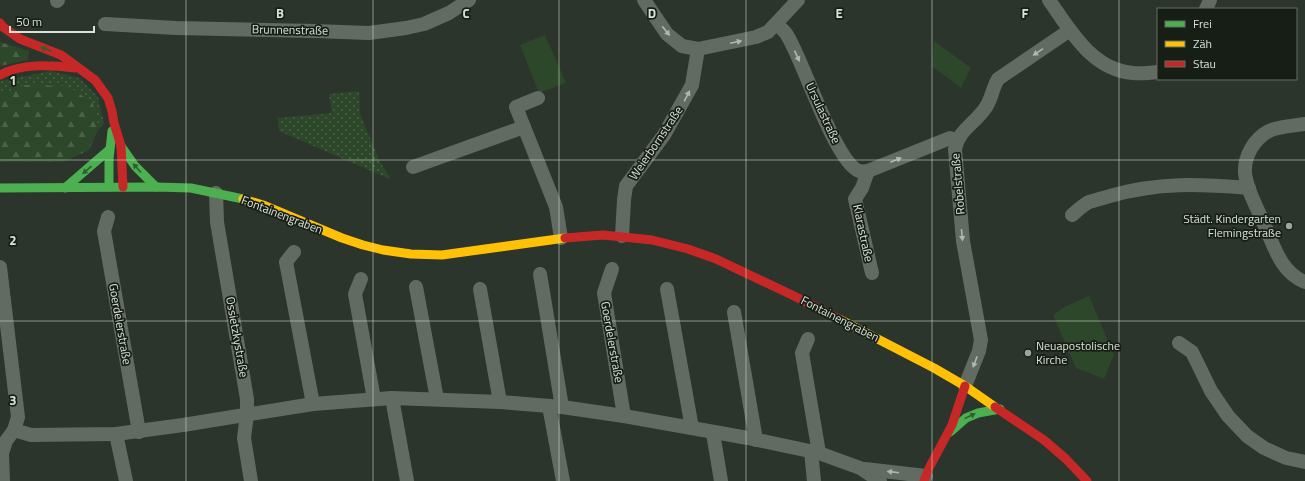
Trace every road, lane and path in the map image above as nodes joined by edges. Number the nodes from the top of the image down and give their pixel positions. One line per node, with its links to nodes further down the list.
1 (469, 0): 6 (street, Brunnenstraße)
2 (644, 0): 9 (street, one-way to 9)
3 (798, 0): 7 (street)
4 (1049, 0): 8 (street)
5 (0, 23): 10 (street, one-way to 5)
6 (105, 24)
7 (776, 24): 9 (street, one-way to 7); 21 (street, Ursulastraße, one-way to 21)
8 (1070, 30): 11 (street); 17 (street, Robelstraße, one-way to 17)
9 (698, 49): 31 (street, Weierbornstraße, one-way to 9)
10 (79, 69): 12 (street); 14 (street)
11 (1157, 72)
12 (0, 75)
13 (538, 98): 16 (street)
14 (114, 123): 18 (street); 19 (street)
15 (1305, 124): 27 (street)
16 (524, 127): 20 (street); 32 (street)
17 (957, 140): 21 (street, one-way to 17); 47 (street, Robelstraße, one-way to 47)
18 (121, 146): 23 (street); 24 (street, one-way to 18)
19 (109, 150): 22 (street); 26 (street, one-way to 26)
20 (412, 167)
21 (868, 172): 36 (street, Klarastraße)
22 (109, 187): 23 (street, Fontainengraben); 26 (street, Fontainengraben)
23 (123, 187): 24 (street, Fontainengraben)
24 (156, 187): 28 (street, Fontainengraben)
25 (0, 188): 26 (street, Fontainengraben)
26 (65, 188)
27 (1249, 188): 29 (street); 39 (street)
28 (216, 193): 32 (street, Fontainengraben); 56 (street, Ossietzkystraße)
29 (1072, 215)
30 (108, 217): 60 (street, Goerdelerstraße)
31 (622, 236): 32 (street, Fontainengraben); 46 (street, Fontainengraben)
32 (561, 238)
33 (294, 252): 53 (street)
34 (2, 263): 59 (street)
35 (612, 269): 57 (street, Goerdelerstraße)
36 (872, 273)
37 (540, 274): 54 (street)
38 (361, 279): 49 (street)
39 (1305, 282)
40 (416, 287): 50 (street)
41 (480, 289): 51 (street)
42 (667, 289): 58 (street)
43 (734, 312): 64 (street)
44 (808, 339): 65 (street)
45 (1179, 343): 66 (street)
46 (934, 368): 47 (street, Fontainengraben); 47 (street)
47 (956, 389): 55 (street, Fontainengraben); 63 (street)
48 (392, 398): 49 (street); 50 (street); 72 (street)
49 (374, 399): 53 (street)
50 (437, 399): 51 (street)
51 (500, 402): 54 (street)
52 (951, 403): 63 (street)
53 (313, 404): 56 (street)
54 (556, 406): 57 (street); 73 (street)
55 (1000, 409): 63 (street, one-way to 55); 77 (street, Fontainengraben)
56 (247, 414): 60 (street); 71 (street, Ossietzkystraße)
57 (624, 416): 58 (street)
58 (692, 428): 61 (street)
59 (14, 430): 62 (street); 69 (street)
60 (139, 432): 62 (street)
61 (713, 433): 64 (street); 74 (street)
62 (116, 434): 70 (street)
63 (946, 436): 68 (street)
64 (756, 440): 65 (street)
65 (814, 452): 67 (street); 75 (street)
66 (1305, 462)
67 (860, 468): 68 (street, one-way to 67); 76 (street)
68 (925, 479)
69 (3, 481)
70 (126, 481)
71 (251, 481)
72 (407, 481)
73 (563, 481)
74 (721, 481)
75 (814, 481)
76 (880, 481)
77 (1086, 481)

